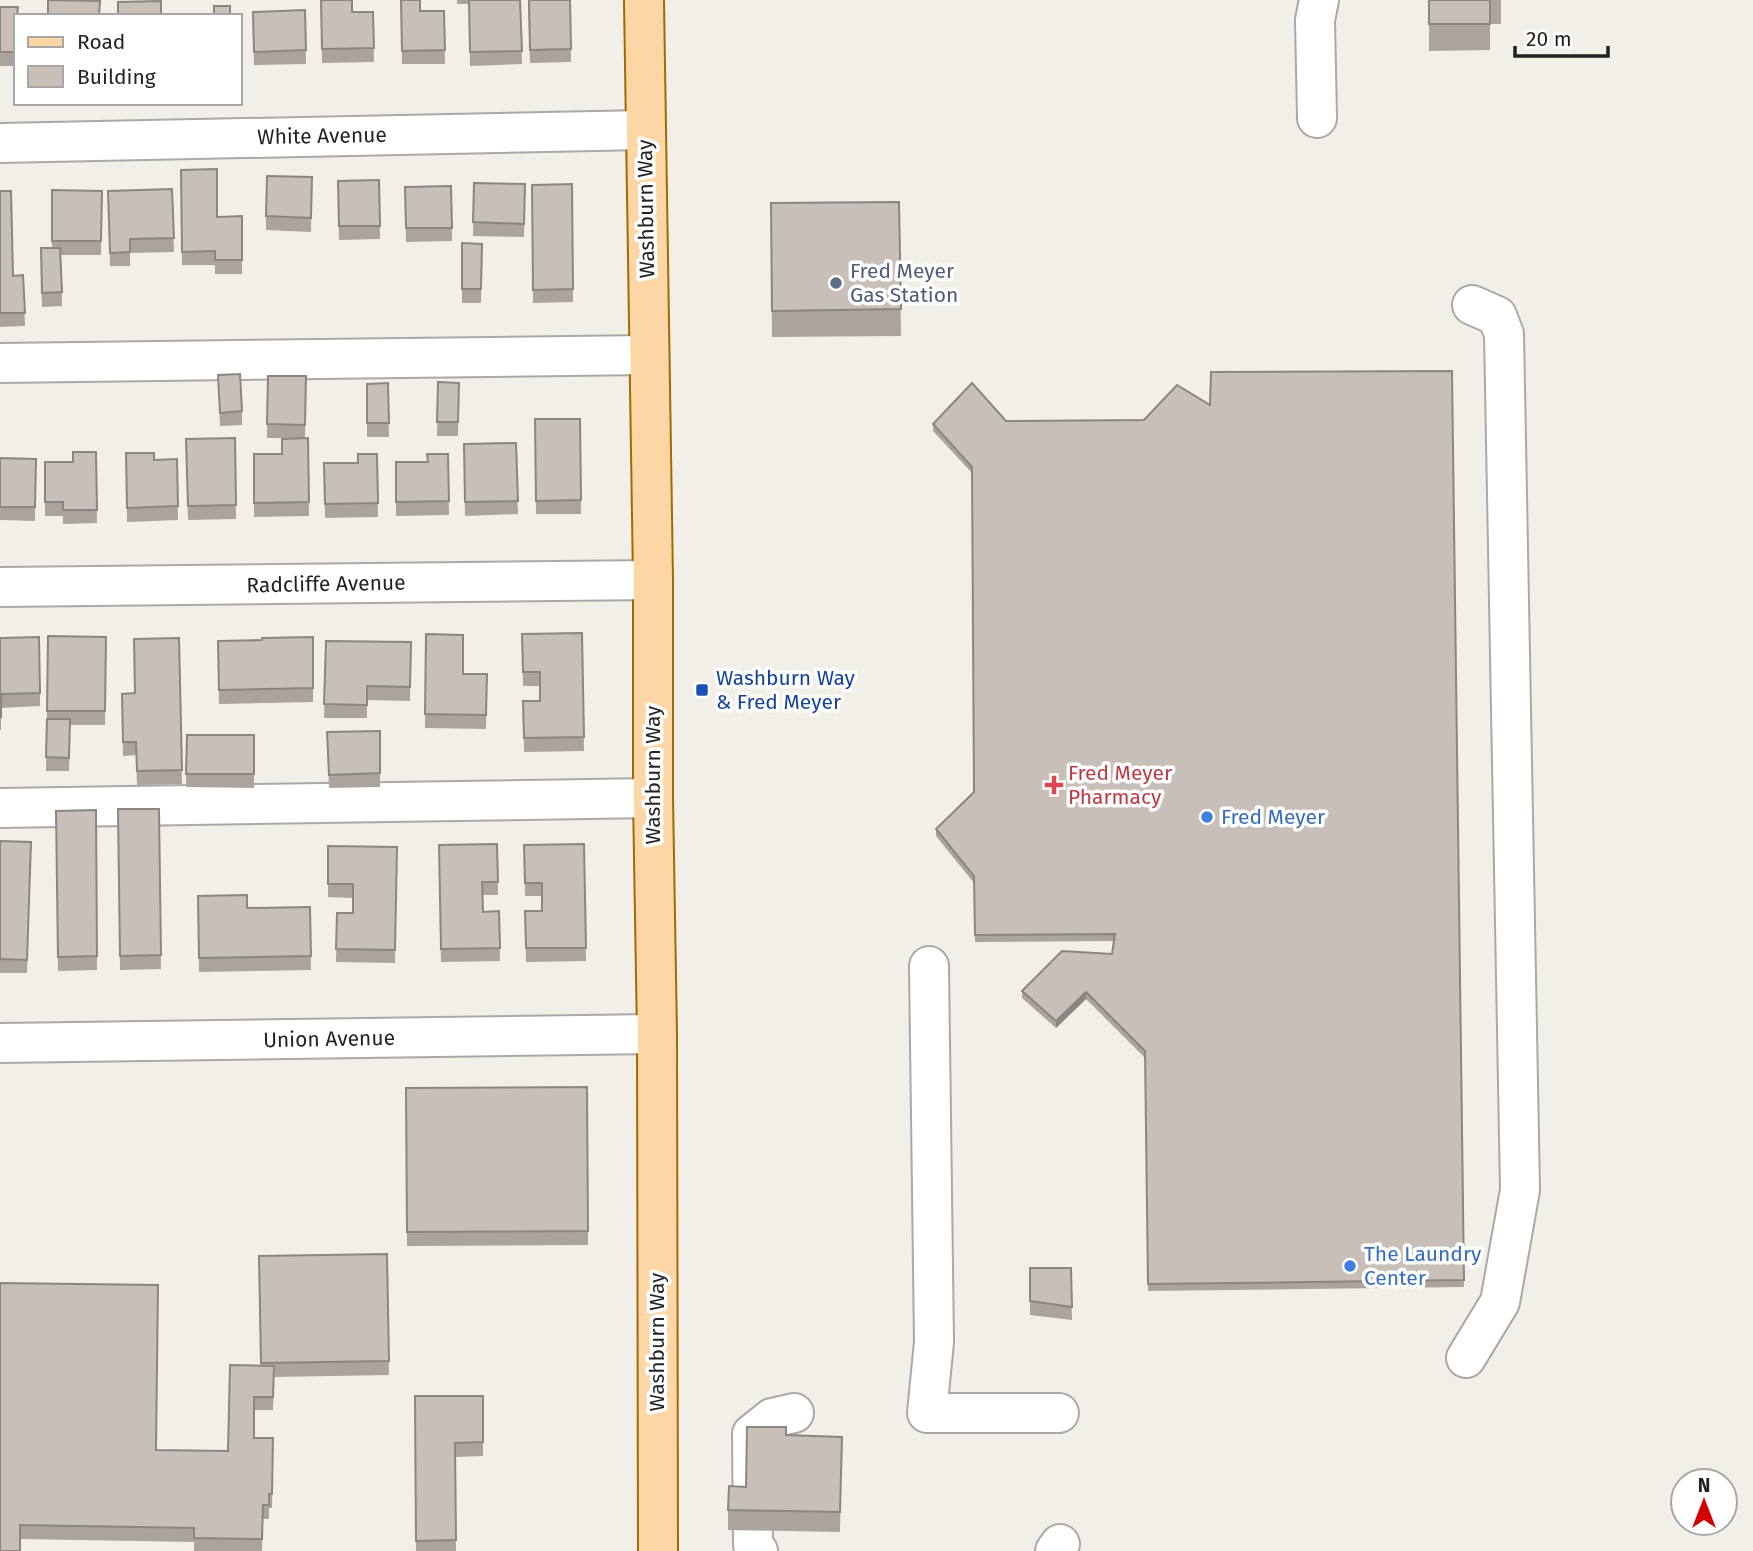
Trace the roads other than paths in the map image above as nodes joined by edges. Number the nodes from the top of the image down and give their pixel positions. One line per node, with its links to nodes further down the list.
1 (644, 0): 4 (main road, Washburn Way)
2 (1320, 0): 3 (street)
3 (1317, 118)
4 (645, 130): 5 (street, White Avenue); 7 (main road, Washburn Way)
5 (0, 143)
6 (1472, 305): 16 (street)
7 (649, 355): 8 (street); 9 (main road, Washburn Way)
8 (0, 363)
9 (653, 580): 10 (street, Radcliffe Avenue); 11 (main road, Washburn Way)
10 (0, 587)
11 (653, 798): 12 (street); 14 (main road, Washburn Way)
12 (0, 808)
13 (929, 965): 18 (street)
14 (657, 1034): 15 (street, Union Avenue); 19 (main road, Washburn Way)
15 (0, 1043)
16 (1466, 1358)
17 (794, 1412): 20 (street)
18 (1059, 1413)
19 (658, 1551)
20 (758, 1551)
21 (1055, 1551): 22 (street)
22 (1063, 1551)

